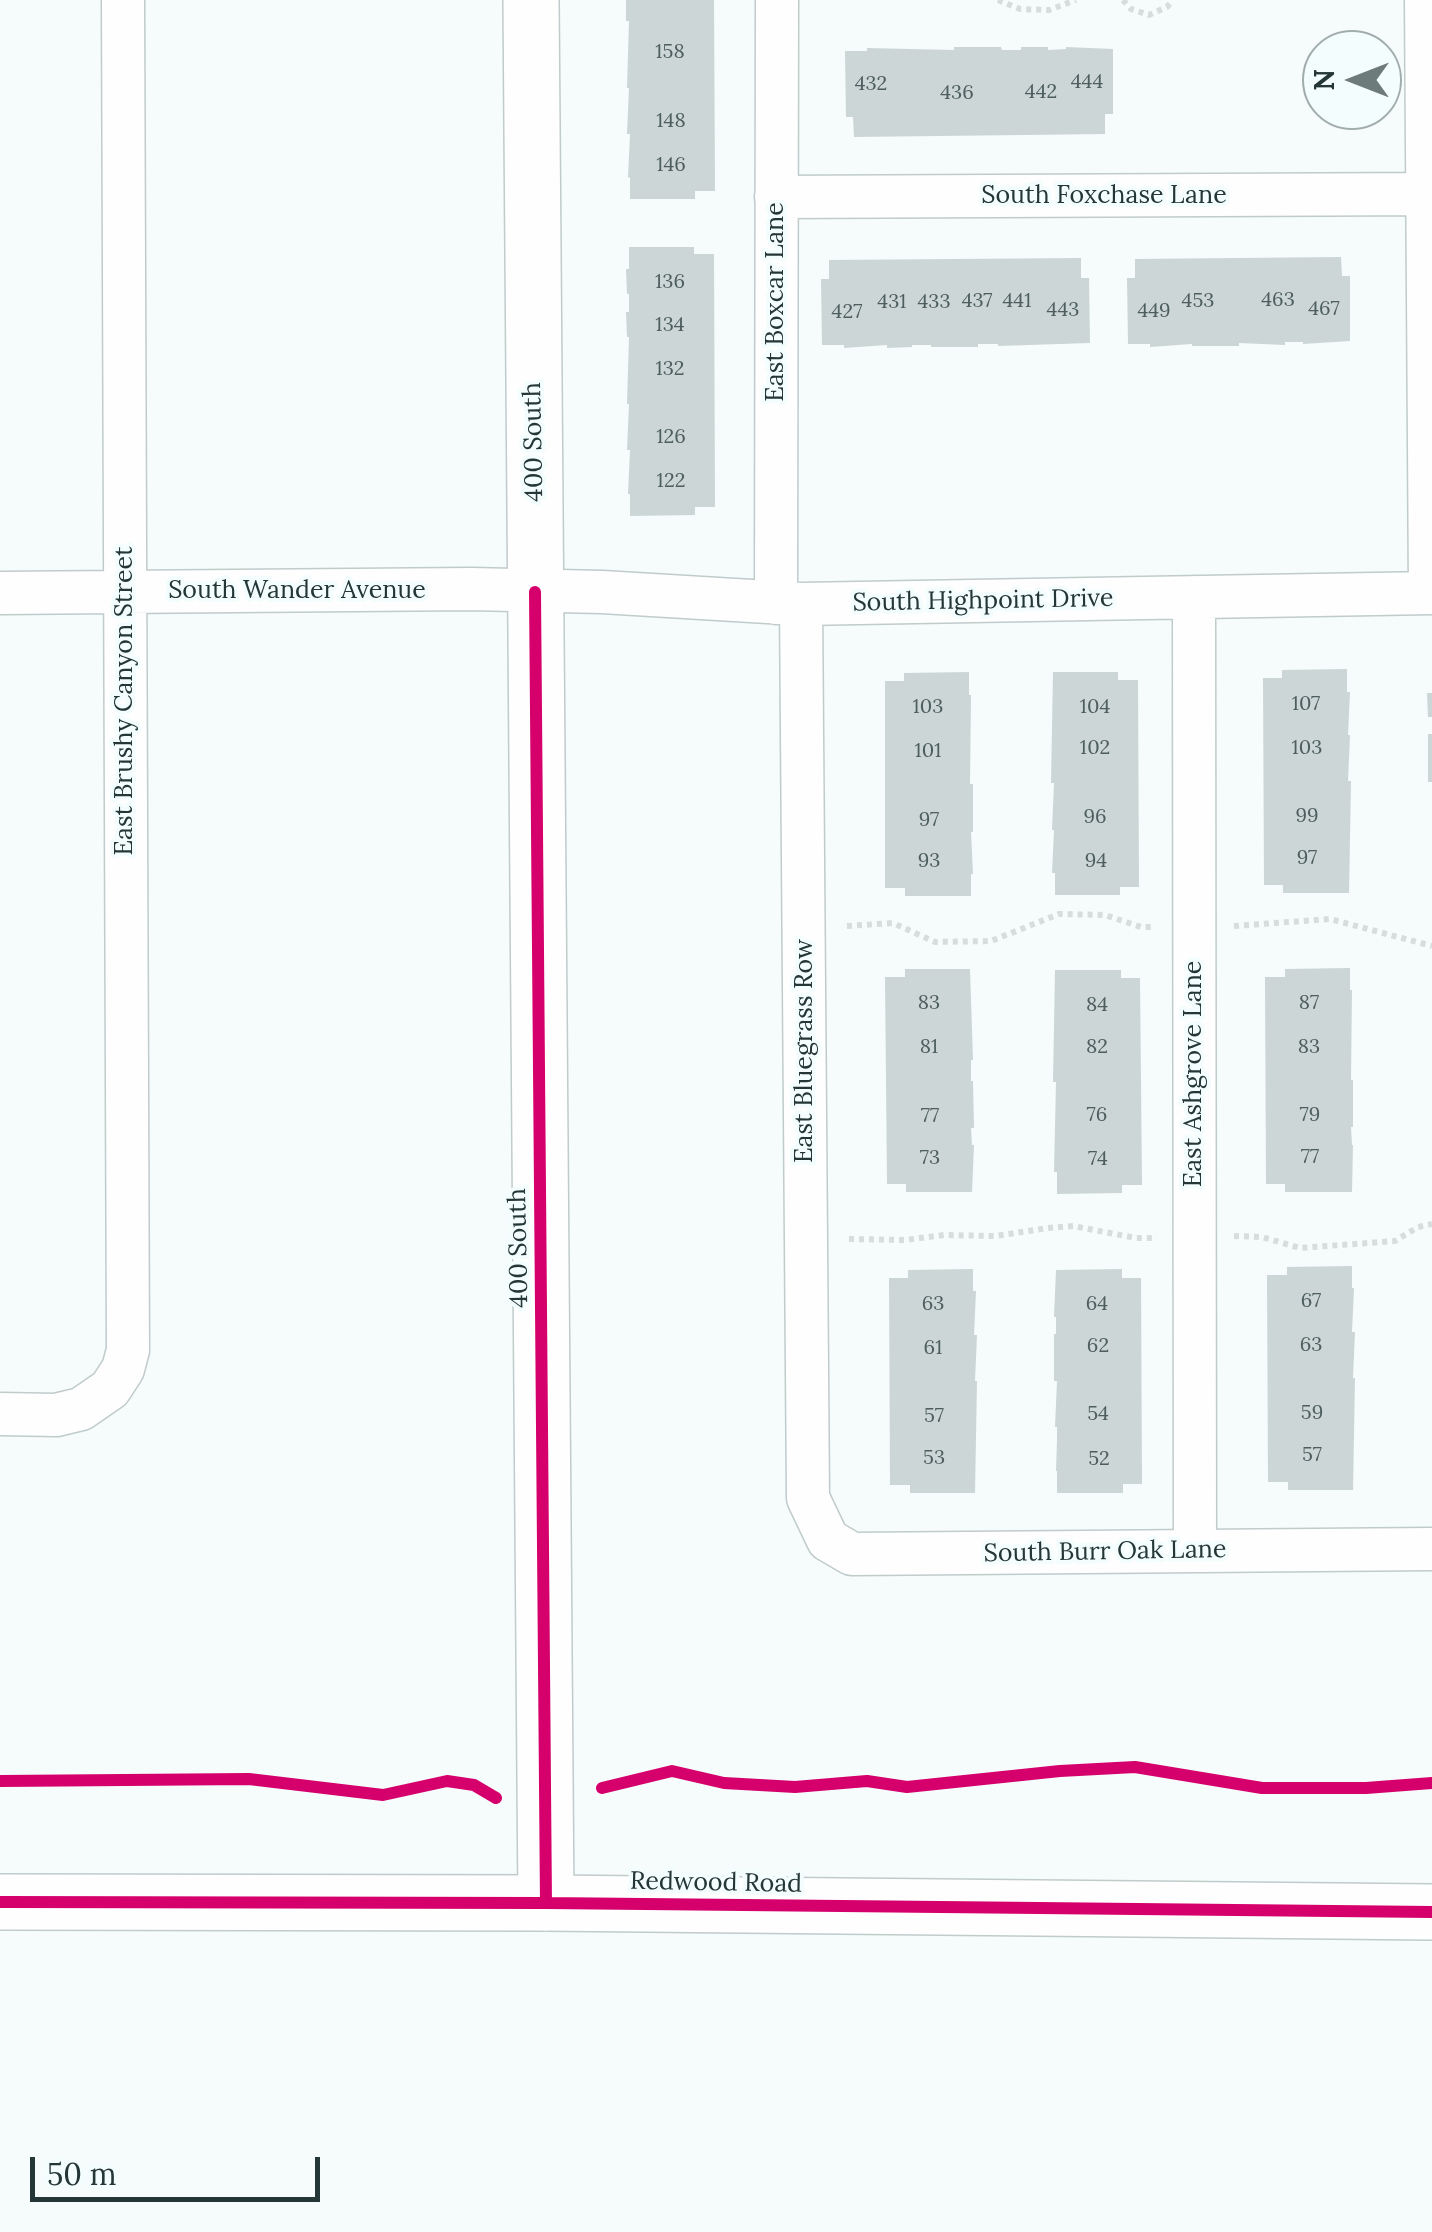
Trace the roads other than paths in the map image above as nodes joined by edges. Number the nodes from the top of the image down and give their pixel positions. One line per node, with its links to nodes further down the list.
1 (122, 0): 7 (street, East Brushy Canyon Street)
2 (531, 0): 8 (street, 400 South)
3 (777, 0): 6 (street, East Boxcar Lane)
4 (1426, 0): 5 (street)
5 (1430, 194): 6 (street, South Foxchase Lane); 10 (street)
6 (776, 198): 12 (street, East Boxcar Lane)
7 (126, 592): 8 (street, South Wander Avenue); 9 (street, South Wander Avenue); 13 (street, East Brushy Canyon Street)
8 (535, 592): 12 (street, South Highpoint Drive); 18 (street, 400 South)
9 (0, 593)
10 (1431, 593): 11 (street, South Highpoint Drive)
11 (1194, 597): 12 (street, South Highpoint Drive); 16 (street, East Ashgrove Lane)
12 (788, 604): 14 (street, East Bluegrass Row)
13 (0, 1414)
14 (808, 1498): 16 (street, South Burr Oak Lane)
15 (1432, 1549): 16 (street, South Burr Oak Lane)
16 (1195, 1551)
17 (0, 1902): 18 (street, Redwood Road)
18 (546, 1904): 19 (street, Redwood Road)
19 (1432, 1912)

